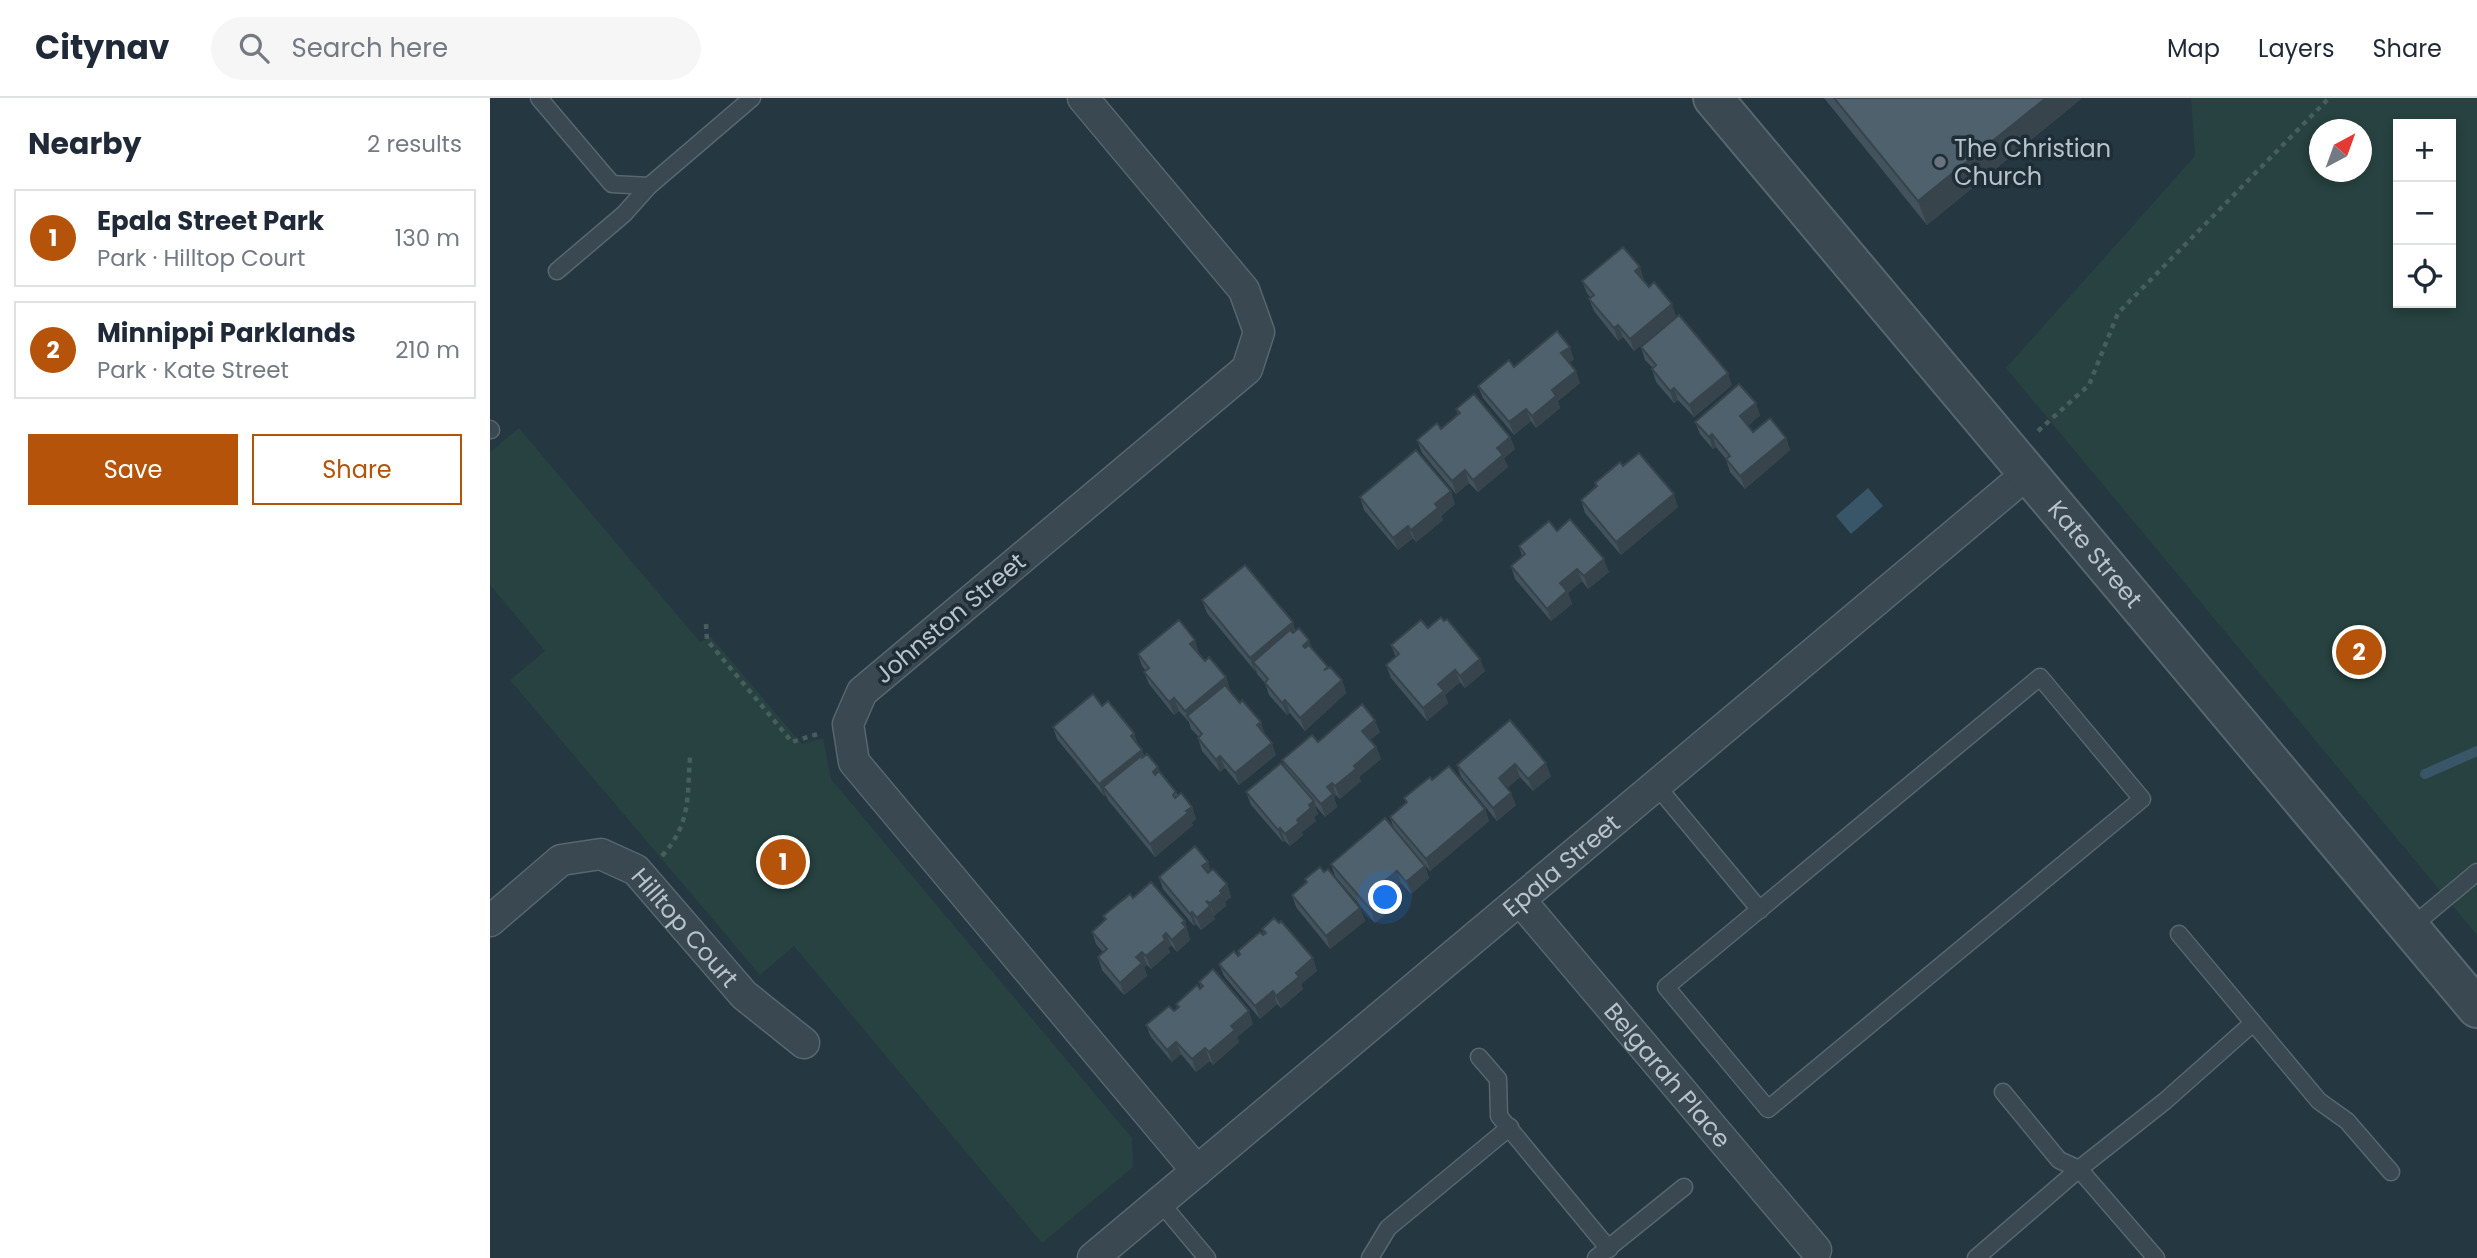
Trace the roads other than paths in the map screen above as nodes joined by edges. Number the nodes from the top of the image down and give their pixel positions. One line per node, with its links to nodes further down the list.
1 (539, 98): 5 (lane)
2 (752, 98): 5 (lane)
3 (1083, 98): 22 (street, Johnston Street)
4 (1713, 98): 7 (street, Kate Street)
5 (649, 186): 6 (lane)
6 (558, 271)
7 (2020, 464): 8 (street, Epala Street); 13 (street, Kate Street)
8 (1656, 785): 10 (street, Epala Street); 11 (lane)
9 (2477, 872): 13 (lane)
10 (1520, 900): 22 (street, Epala Street); 27 (street, Belgarah Place)
11 (1760, 910): 11 (lane)
12 (490, 922): 17 (street, Hilltop Court)
13 (2410, 928): 15 (street, Kate Street)
14 (2179, 934): 16 (lane)
15 (2477, 1008)
16 (2253, 1023): 21 (lane); 23 (lane)
17 (804, 1043)
18 (1479, 1057): 20 (lane)
19 (2003, 1092): 21 (lane)
20 (1510, 1127): 26 (lane); 30 (lane)
21 (2079, 1169): 31 (lane); 32 (lane)
22 (1197, 1171): 25 (street, Epala Street)
23 (2391, 1172)
24 (1684, 1187): 26 (lane)
25 (1160, 1202): 28 (street, Epala Street); 29 (lane)
26 (1602, 1253)
27 (1819, 1254)
28 (1093, 1258)
29 (1207, 1258)
30 (1370, 1258)
31 (1976, 1258)
32 (2156, 1258)

